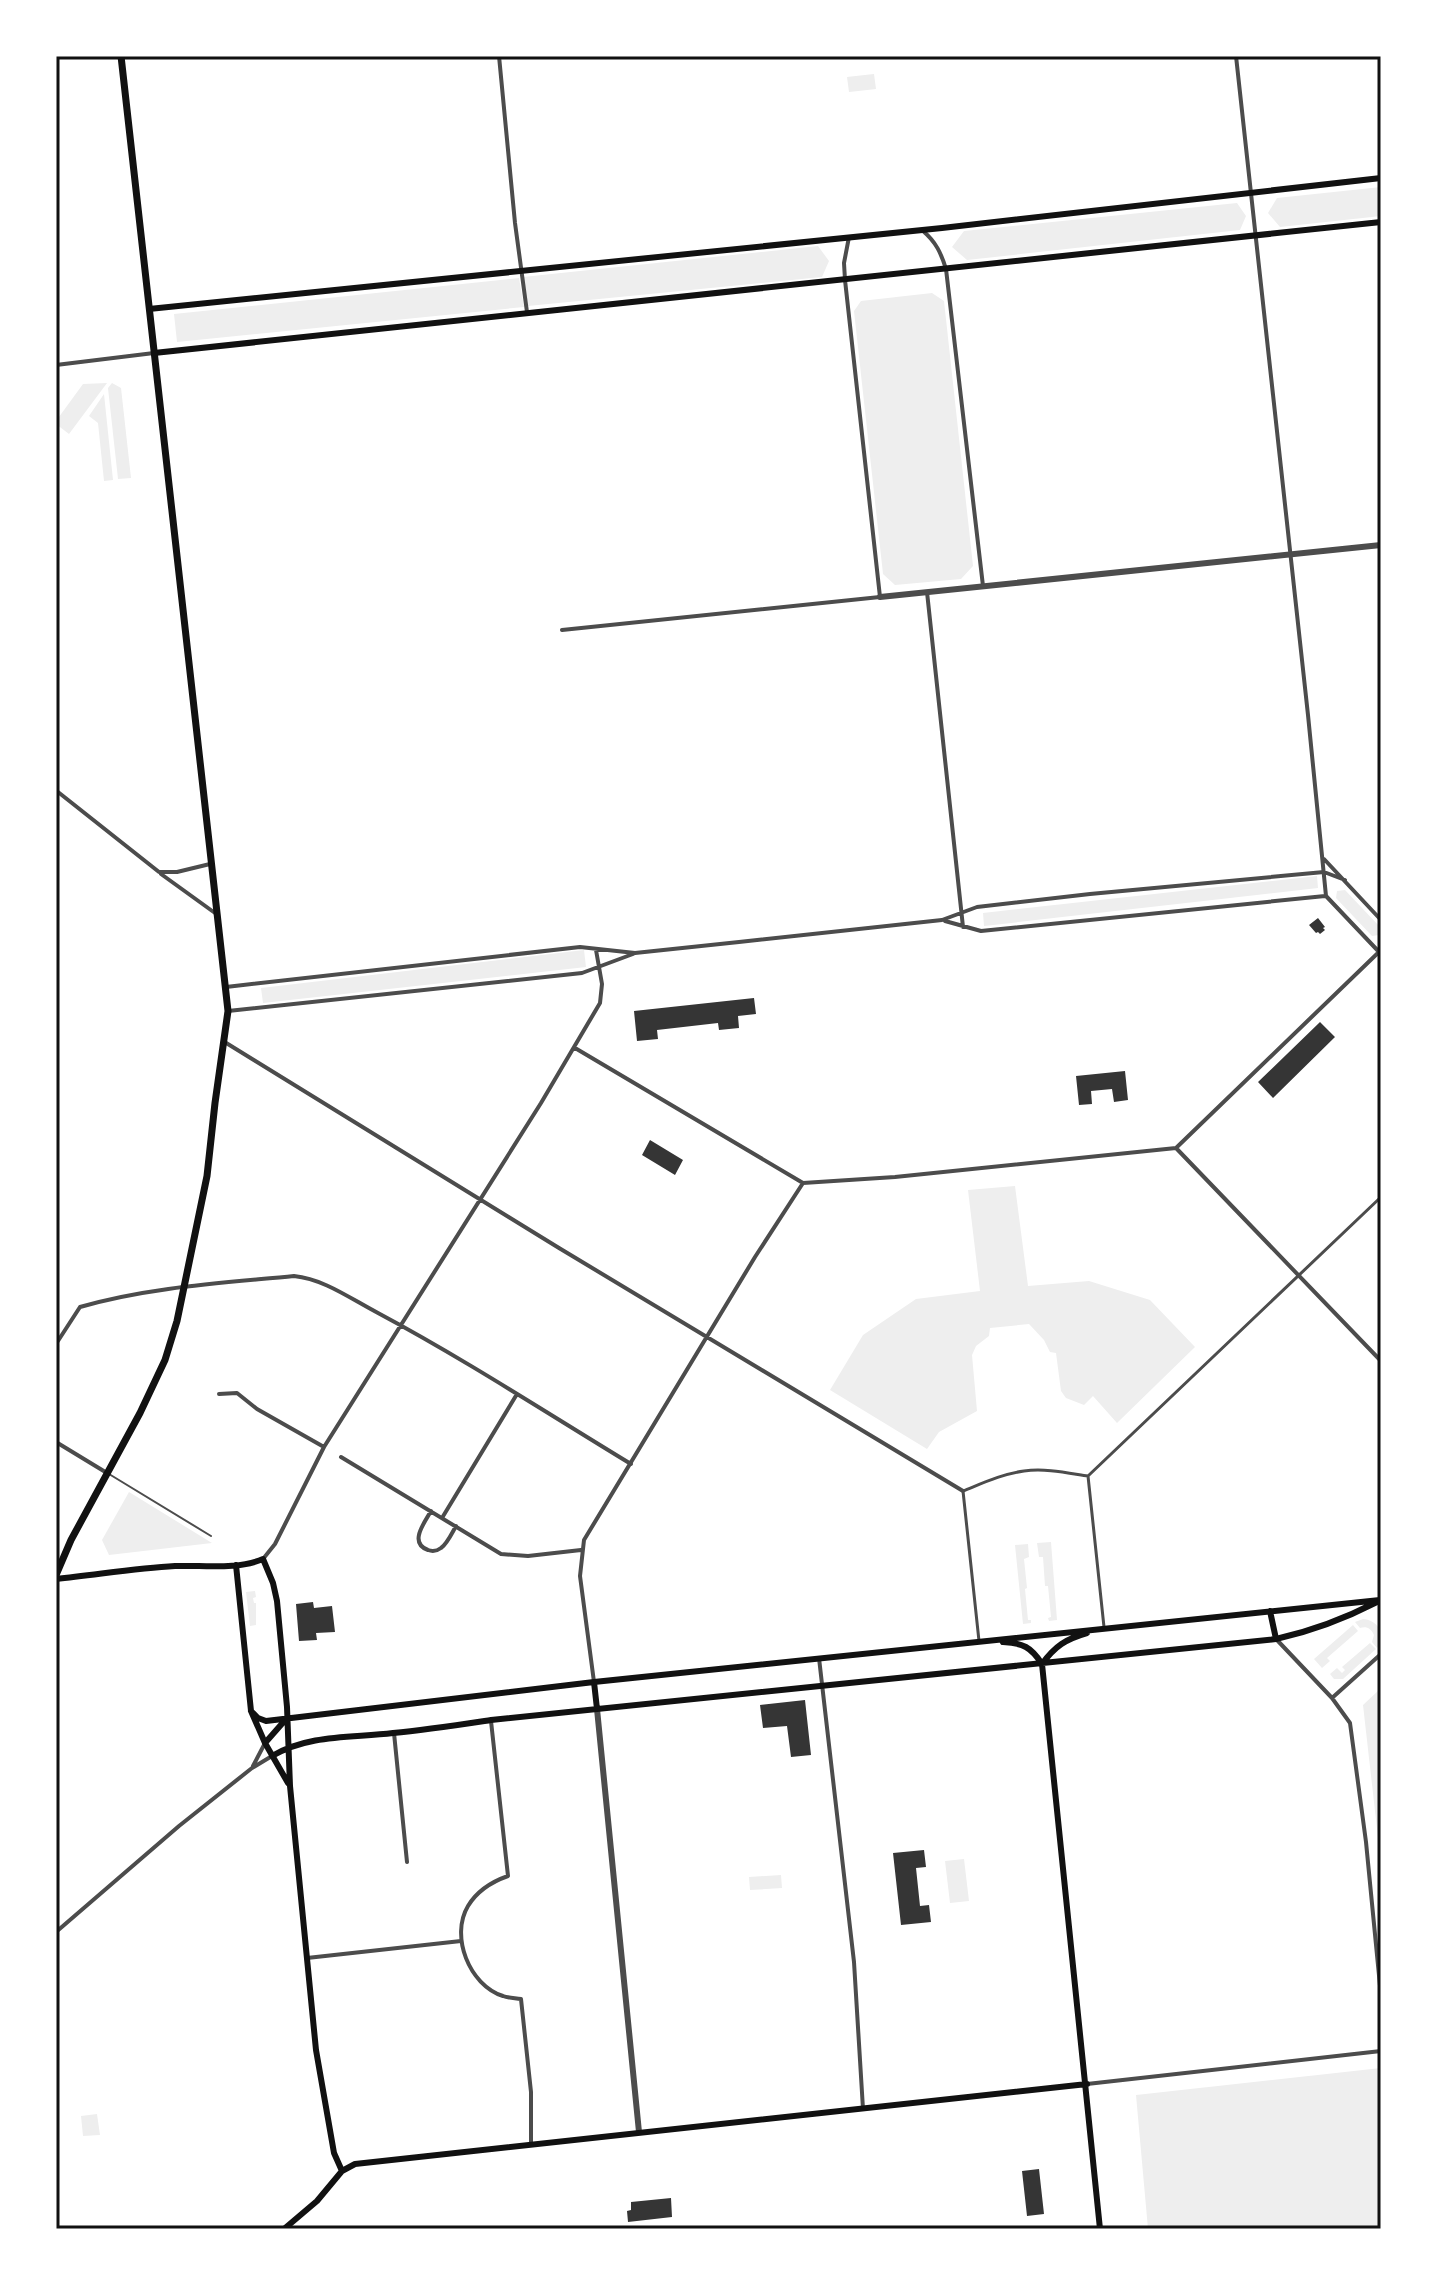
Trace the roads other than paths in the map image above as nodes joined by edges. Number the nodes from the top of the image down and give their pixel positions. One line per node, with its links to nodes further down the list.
1 (121, 56): 13 (main road)
2 (499, 56): 11 (street)
3 (1236, 56): 5 (street)
4 (1381, 178): 5 (main road)
5 (1252, 194): 7 (main road); 8 (street)
6 (1381, 222): 8 (main road)
7 (921, 230): 9 (main road); 10 (street)
8 (1256, 235): 10 (main road); 18 (street)
9 (849, 237): 11 (main road); 12 (street)
10 (946, 269): 12 (main road); 19 (street)
11 (521, 270): 13 (main road); 14 (street)
12 (845, 280): 14 (main road); 21 (street)
13 (149, 309): 15 (main road)
14 (527, 313): 15 (main road)
15 (154, 353): 16 (street); 25 (main road)
16 (56, 365)
17 (1381, 545): 18 (street)
18 (1290, 554): 19 (street); 24 (street)
19 (983, 586): 20 (street)
20 (927, 592): 21 (street); 30 (street)
21 (880, 597): 22 (street)
22 (562, 630)
23 (57, 793): 26 (street)
24 (1323, 857): 27 (street); 28 (street)
25 (212, 863): 26 (street); 31 (main road)
26 (159, 872): 31 (street)
27 (1324, 872): 28 (street); 29 (street); 30 (street)
28 (1345, 880): 33 (street)
29 (1326, 896): 34 (street); 36 (street)
30 (961, 913): 32 (street); 34 (street)
31 (217, 915): 39 (main road)
32 (942, 920): 34 (street); 37 (street)
33 (1381, 920)
34 (963, 927)
35 (596, 950): 37 (street); 38 (street); 39 (street)
36 (1380, 952): 43 (street)
37 (635, 953): 38 (street)
38 (599, 966): 40 (street); 42 (street)
39 (226, 987): 40 (main road)
40 (228, 1011): 41 (main road)
41 (223, 1041): 46 (street); 48 (main road)
42 (575, 1048): 44 (street); 46 (street)
43 (1176, 1148): 44 (street); 47 (street)
44 (803, 1183): 50 (street)
45 (1381, 1197): 47 (street)
46 (480, 1199): 49 (street); 50 (street)
47 (1299, 1276): 52 (street); 60 (street)
48 (184, 1288): 49 (street); 51 (street); 59 (main road)
49 (402, 1325): 54 (street); 56 (street)
50 (707, 1337): 58 (street); 61 (street)
51 (56, 1344)
52 (1381, 1361)
53 (219, 1394): 56 (street)
54 (517, 1394): 58 (street); 63 (street)
55 (56, 1442): 59 (street)
56 (324, 1447): 67 (street)
57 (341, 1457): 62 (street)
58 (631, 1464): 66 (street)
59 (107, 1473): 65 (lane); 69 (main road)
60 (1088, 1476): 61 (street); 72 (street)
61 (963, 1491): 74 (street)
62 (431, 1511): 63 (street); 64 (street)
63 (442, 1518): 64 (street)
64 (456, 1526): 66 (street)
65 (211, 1536)
66 (581, 1550): 78 (street)
67 (263, 1559): 68 (main road); 83 (main road)
68 (236, 1565): 69 (main road); 82 (main road)
69 (56, 1577)
70 (1381, 1600): 71 (main road); 73 (main road)
71 (1270, 1611): 72 (main road); 73 (main road)
72 (1104, 1628): 74 (main road); 77 (main road)
73 (1276, 1639): 77 (main road); 80 (street)
74 (979, 1641): 76 (main road); 77 (main road)
75 (1381, 1654): 80 (street)
76 (819, 1658): 78 (main road); 79 (street)
77 (1042, 1664): 79 (main road); 97 (main road)
78 (594, 1682): 81 (main road); 83 (main road)
79 (822, 1688): 81 (main road); 98 (street)
80 (1332, 1698): 95 (street)
81 (597, 1709): 84 (main road); 99 (street)
82 (251, 1711): 83 (main road); 86 (main road)
83 (287, 1718): 86 (main road); 87 (main road)
84 (491, 1720): 85 (main road); 93 (street)
85 (394, 1733): 87 (main road); 91 (street)
86 (265, 1743): 88 (main road); 89 (street)
87 (289, 1746): 88 (main road); 90 (main road)
88 (272, 1756): 89 (street); 90 (main road)
89 (252, 1768): 92 (street)
90 (290, 1786): 94 (main road)
91 (407, 1862)
92 (56, 1932)
93 (461, 1941): 94 (street); 100 (street)
94 (307, 1958): 101 (main road)
95 (1381, 1996)
96 (1381, 2051): 97 (street)
97 (1087, 2084): 98 (main road); 103 (main road)
98 (863, 2109): 99 (main road)
99 (639, 2132): 100 (main road)
100 (531, 2145): 101 (main road)
101 (342, 2171): 102 (main road)
102 (284, 2229)
103 (1100, 2229)

